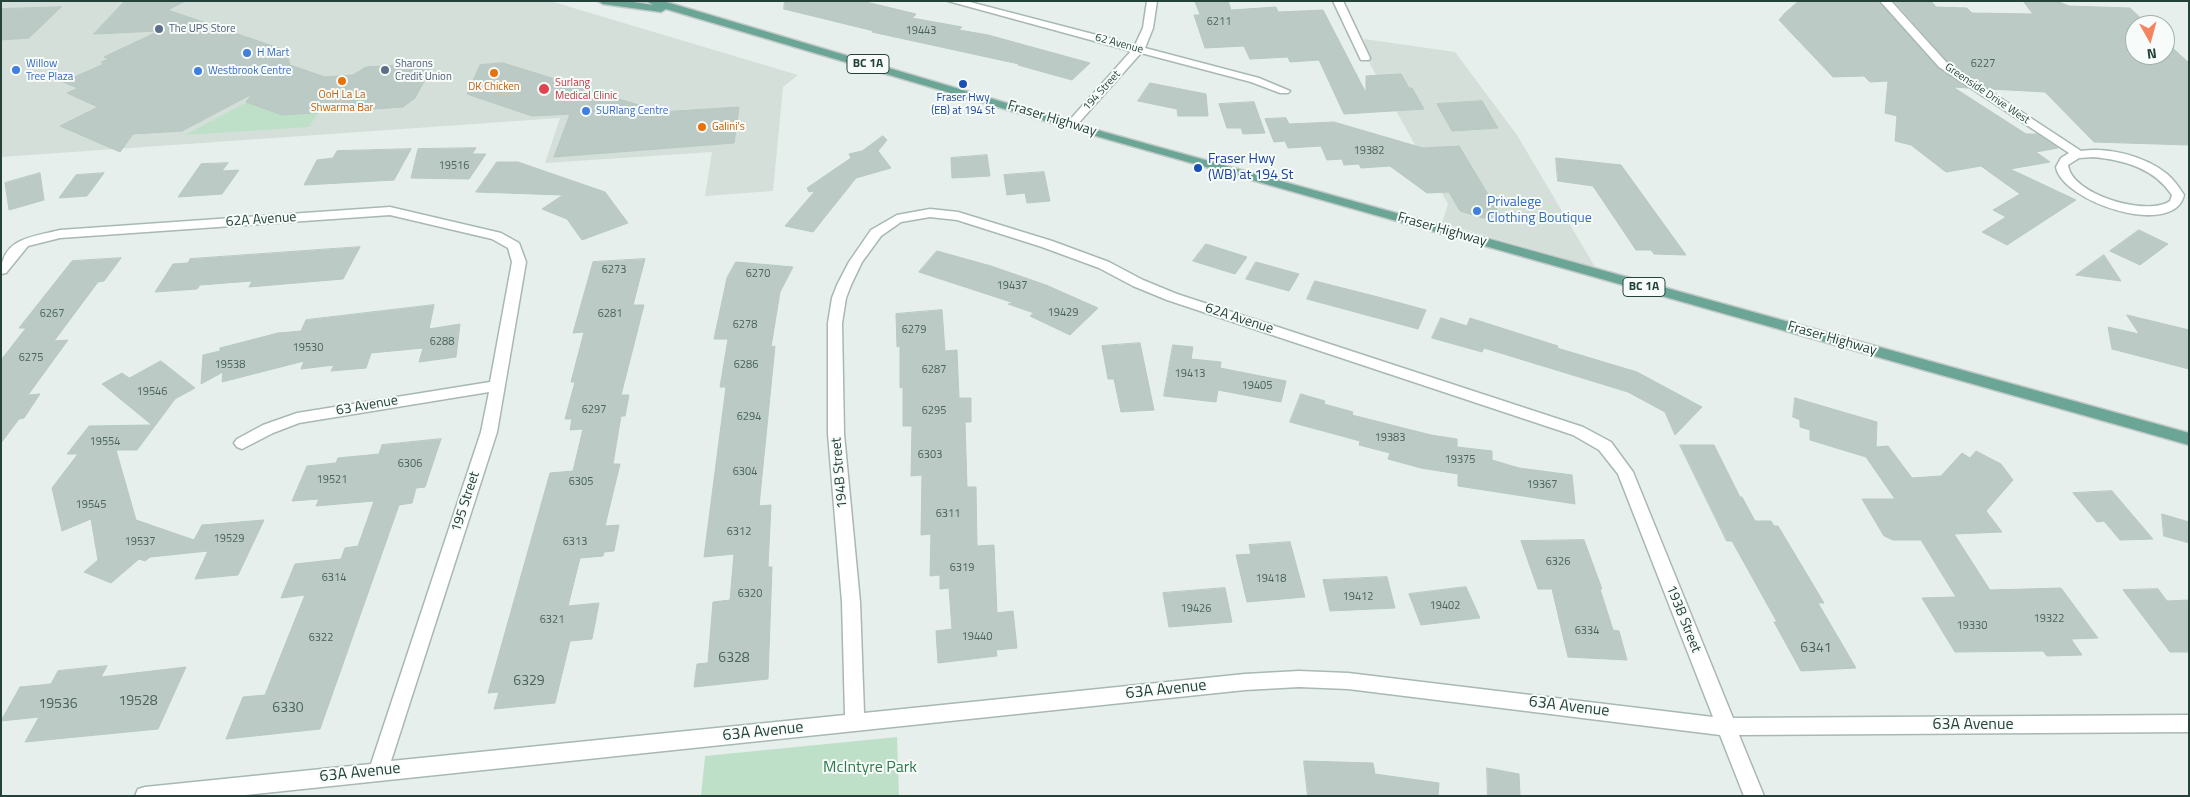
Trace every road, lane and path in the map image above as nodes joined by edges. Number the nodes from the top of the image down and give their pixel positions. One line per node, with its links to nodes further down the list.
1 (603, 1): 7 (main road, Fraser Highway)
2 (651, 1): 7 (main road, Fraser Highway / BC 1A)
3 (953, 1): 8 (street, 62 Avenue)
4 (1152, 1): 8 (street, 194 Street)
5 (1338, 1): 9 (street)
6 (1885, 1): 12 (street, Greenside Drive West)
7 (697, 14): 11 (main road, Fraser Highway / BC 1A)
8 (1139, 50): 10 (street, 62 Avenue); 11 (street, 194 Street)
9 (1364, 58)
10 (1284, 91)
11 (1071, 125): 17 (main road, Fraser Highway / BC 1A)
12 (2078, 154): 12 (street)
13 (876, 233): 19 (street, 62A Avenue); 20 (street, 194B Street)
14 (496, 236): 15 (street, 62A Avenue); 16 (street, 195 Street)
15 (1, 270)
16 (497, 386): 18 (street, 63 Avenue); 23 (street, 195 Street)
17 (2189, 439)
18 (242, 443)
19 (1605, 446): 22 (street, 193B Street)
20 (855, 722): 22 (street, 63A Avenue); 23 (street, 63A Avenue)
21 (2189, 723): 22 (street, 63A Avenue)
22 (1726, 727): 25 (street, 193B Street)
23 (378, 771): 24 (street, 63A Avenue)
24 (145, 796)
25 (1754, 796)

